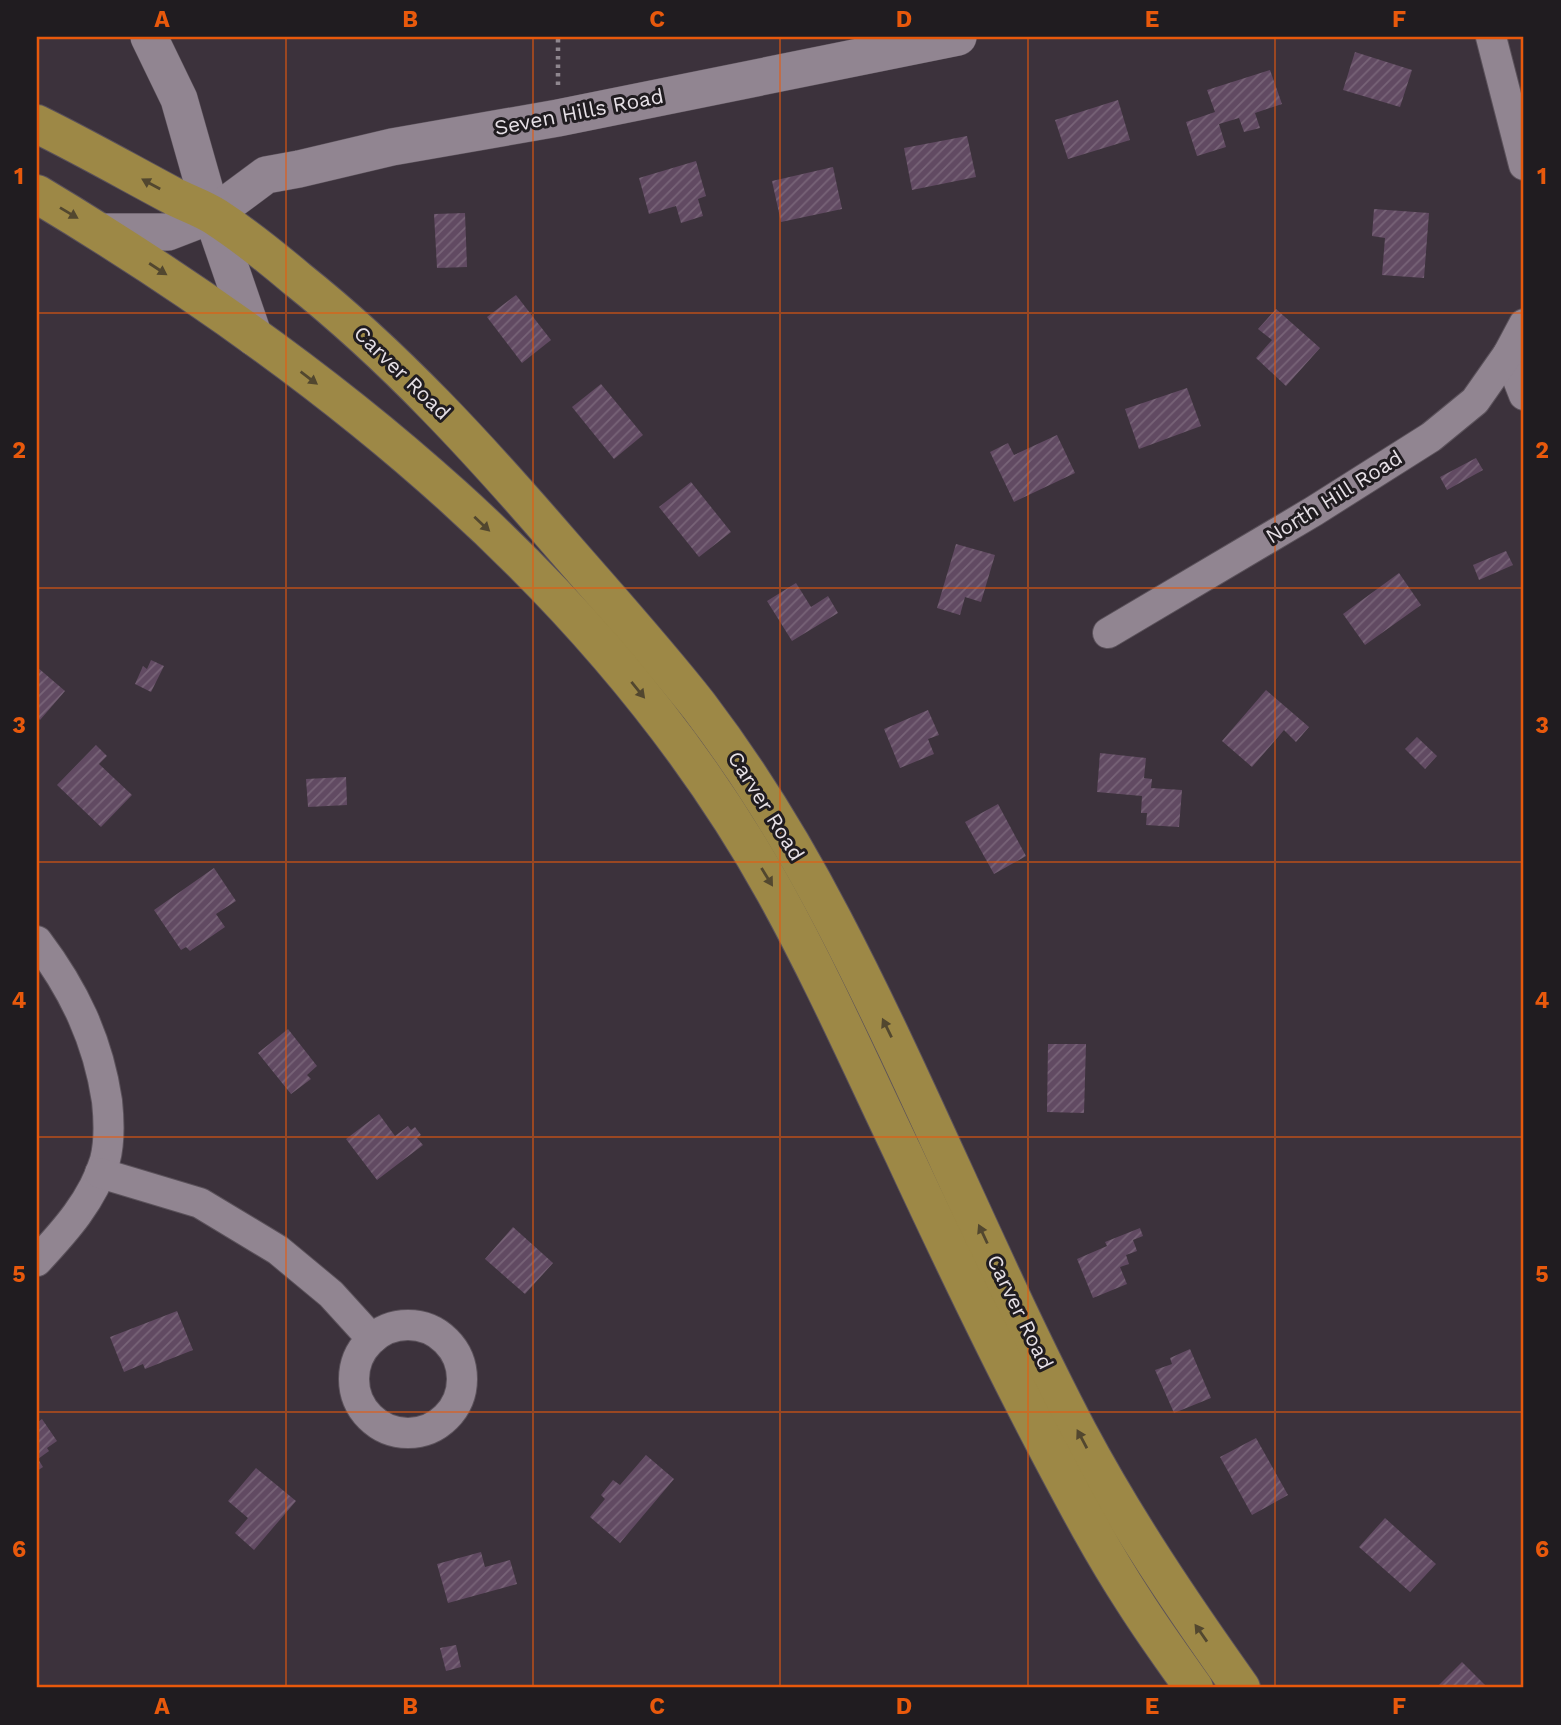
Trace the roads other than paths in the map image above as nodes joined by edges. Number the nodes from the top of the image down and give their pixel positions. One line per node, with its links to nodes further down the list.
1 (149, 37): 7 (street)
2 (958, 37): 7 (street, Seven Hills Road)
3 (1491, 37): 5 (street)
4 (37, 124): 7 (highway, Carver Road, one-way to 4)
5 (1524, 165)
6 (37, 194): 8 (highway, Carver Road, one-way to 8)
7 (212, 215): 8 (street, Seven Hills Road); 10 (street); 19 (highway, Carver Road, one-way to 7)
8 (101, 232): 10 (highway, Carver Road, one-way to 10)
9 (1524, 324): 11 (street, North Hill Road)
10 (254, 337): 18 (highway, Carver Road, one-way to 18)
11 (1508, 354): 12 (street); 13 (street, North Hill Road)
12 (1524, 395)
13 (1108, 633)
14 (37, 941): 15 (street)
15 (100, 1172): 16 (street); 17 (street)
16 (37, 1261)
17 (372, 1339)
18 (1195, 1688)
19 (1241, 1688)

